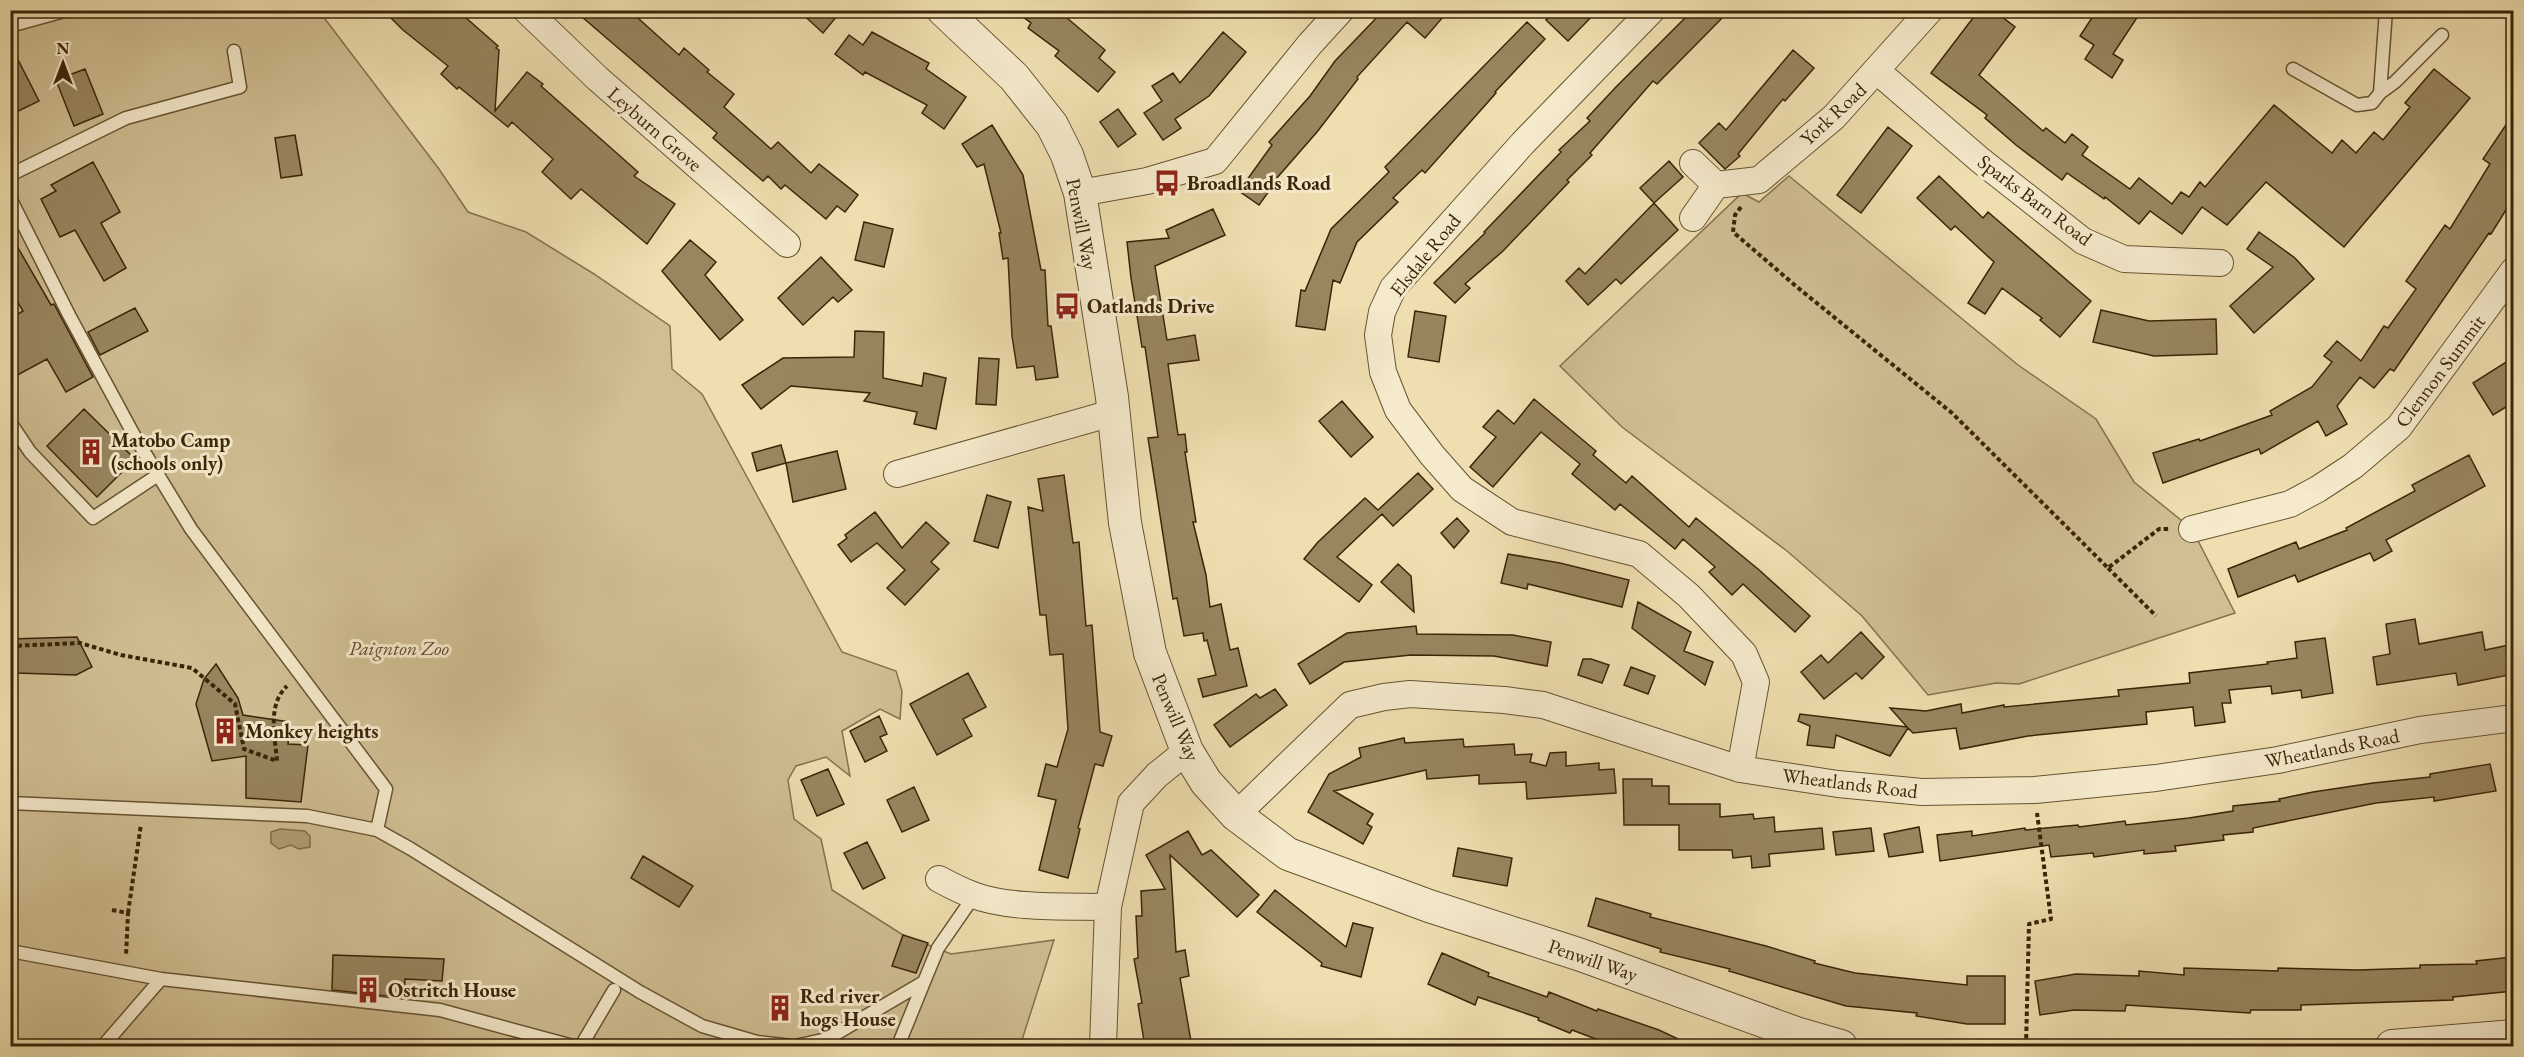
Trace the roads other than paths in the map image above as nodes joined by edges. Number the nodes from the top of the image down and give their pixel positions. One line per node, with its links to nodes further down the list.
1 (68, 10): 8 (lane)
2 (526, 10): 20 (street, Leyburn Grove)
3 (943, 10): 17 (street, Penwill Way)
4 (1341, 10): 17 (street)
5 (1652, 10): 30 (street, Elsdale Road)
6 (1930, 10): 12 (street, York Road)
7 (2386, 10): 13 (lane)
8 (10, 26)
9 (2442, 35): 13 (lane)
10 (234, 51): 15 (lane)
11 (2293, 69): 13 (lane)
12 (1877, 71): 16 (street, York Road); 21 (street, Sparks Barn Road)
13 (2379, 93)
14 (1693, 163): 16 (street)
15 (10, 176)
16 (1716, 185): 19 (street)
17 (1080, 193): 23 (street, Penwill Way)
18 (10, 198): 26 (lane)
19 (1693, 218)
20 (787, 244)
21 (2220, 263)
22 (2511, 280): 27 (street, Clennon Summit)
23 (1112, 413): 25 (street); 29 (street, Penwill Way)
24 (10, 422): 26 (lane)
25 (897, 474)
26 (158, 475): 33 (lane)
27 (2192, 529)
28 (2514, 718): 30 (street, Wheatlands Road)
29 (1187, 751): 32 (street, Penwill Way); 36 (street)
30 (1740, 769): 32 (street, Wheatlands Road)
31 (10, 803): 33 (lane)
32 (1236, 815): 50 (street, Penwill Way)
33 (377, 830): 46 (lane)
34 (939, 879): 35 (street)
35 (974, 896): 36 (street); 39 (lane)
36 (1108, 907): 49 (street)
37 (10, 951): 38 (lane)
38 (160, 979): 43 (lane); 44 (lane)
39 (924, 982): 42 (lane); 48 (lane)
40 (614, 990): 45 (lane)
41 (2514, 1036): 51 (street)
42 (827, 1039): 46 (lane); 47 (lane)
43 (103, 1047)
44 (573, 1047)
45 (581, 1047)
46 (794, 1047)
47 (840, 1047)
48 (898, 1047)
49 (1103, 1047)
50 (1841, 1047)
51 (2392, 1047)

